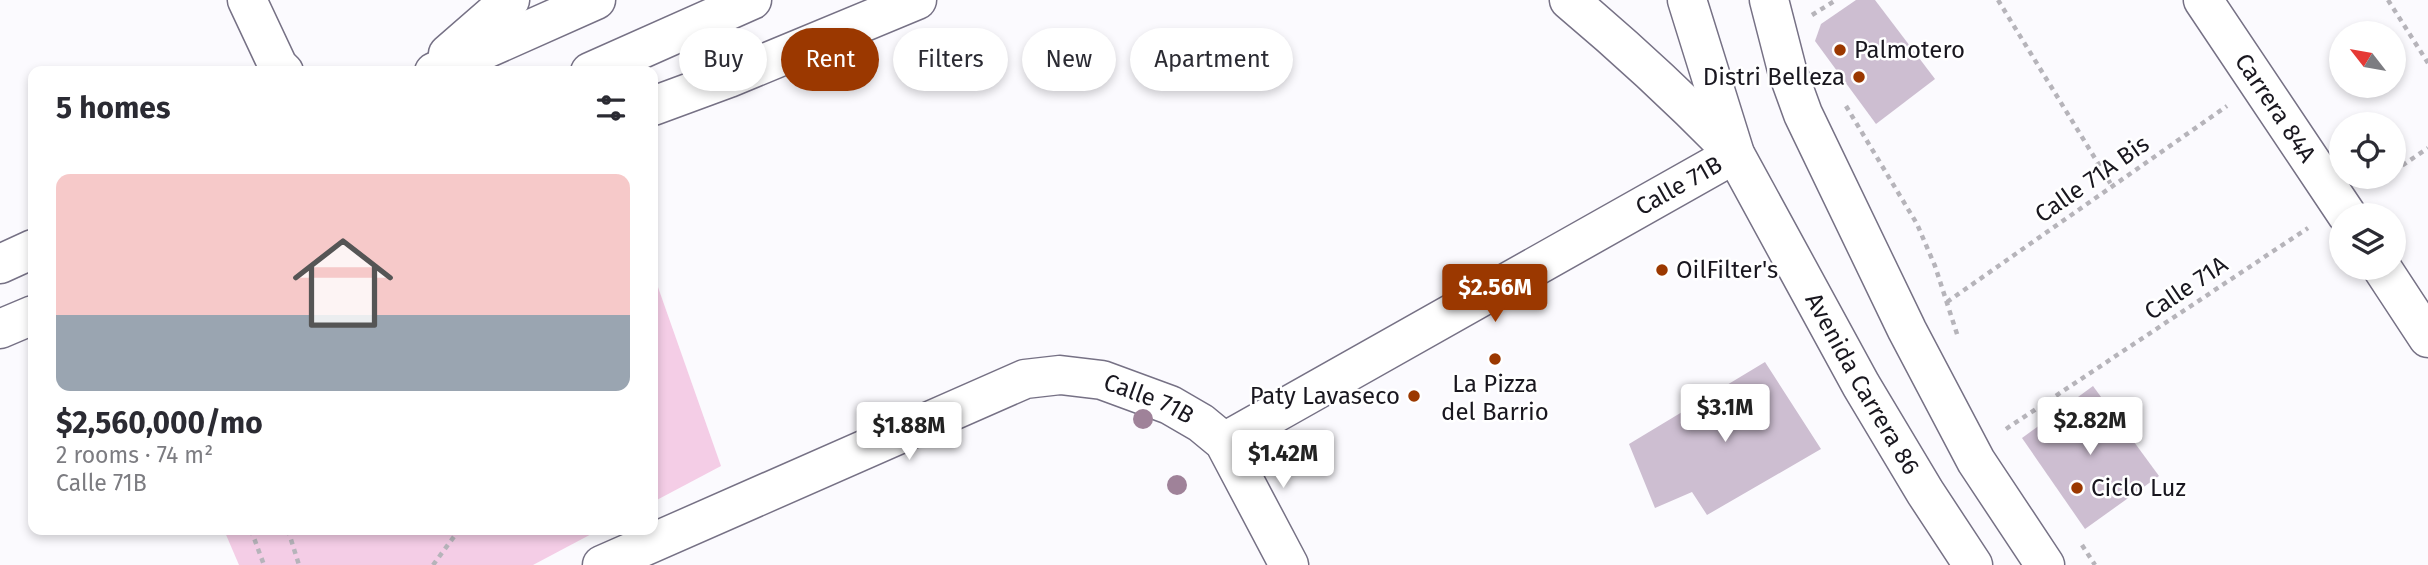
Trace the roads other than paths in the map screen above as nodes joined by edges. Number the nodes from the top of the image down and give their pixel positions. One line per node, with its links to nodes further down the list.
1 (247, 0): 10 (main road)
2 (510, 0): 11 (main road)
3 (596, 0): 12 (main road)
4 (752, 0): 13 (main road)
5 (916, 0): 14 (main road)
6 (1569, 0): 15 (main road)
7 (1687, 0): 15 (main road, Avenida Carrera 86)
8 (2203, 0): 16 (main road, Carrera 84A)
9 (1781, 9): 27 (main road)
10 (278, 66)
11 (435, 66)
12 (448, 66)
13 (604, 66)
14 (658, 104)
15 (1735, 154): 23 (main road, Calle 71B); 26 (main road, Avenida Carrera 86)
16 (2339, 203)
17 (28, 251): 18 (main road)
18 (0, 264)
19 (2390, 280): 22 (main road)
20 (28, 317): 21 (main road)
21 (0, 329)
22 (2428, 338)
23 (1224, 442): 24 (main road, Calle 71B); 25 (main road)
24 (602, 565)
25 (1289, 565)
26 (1973, 565)
27 (2045, 565)

